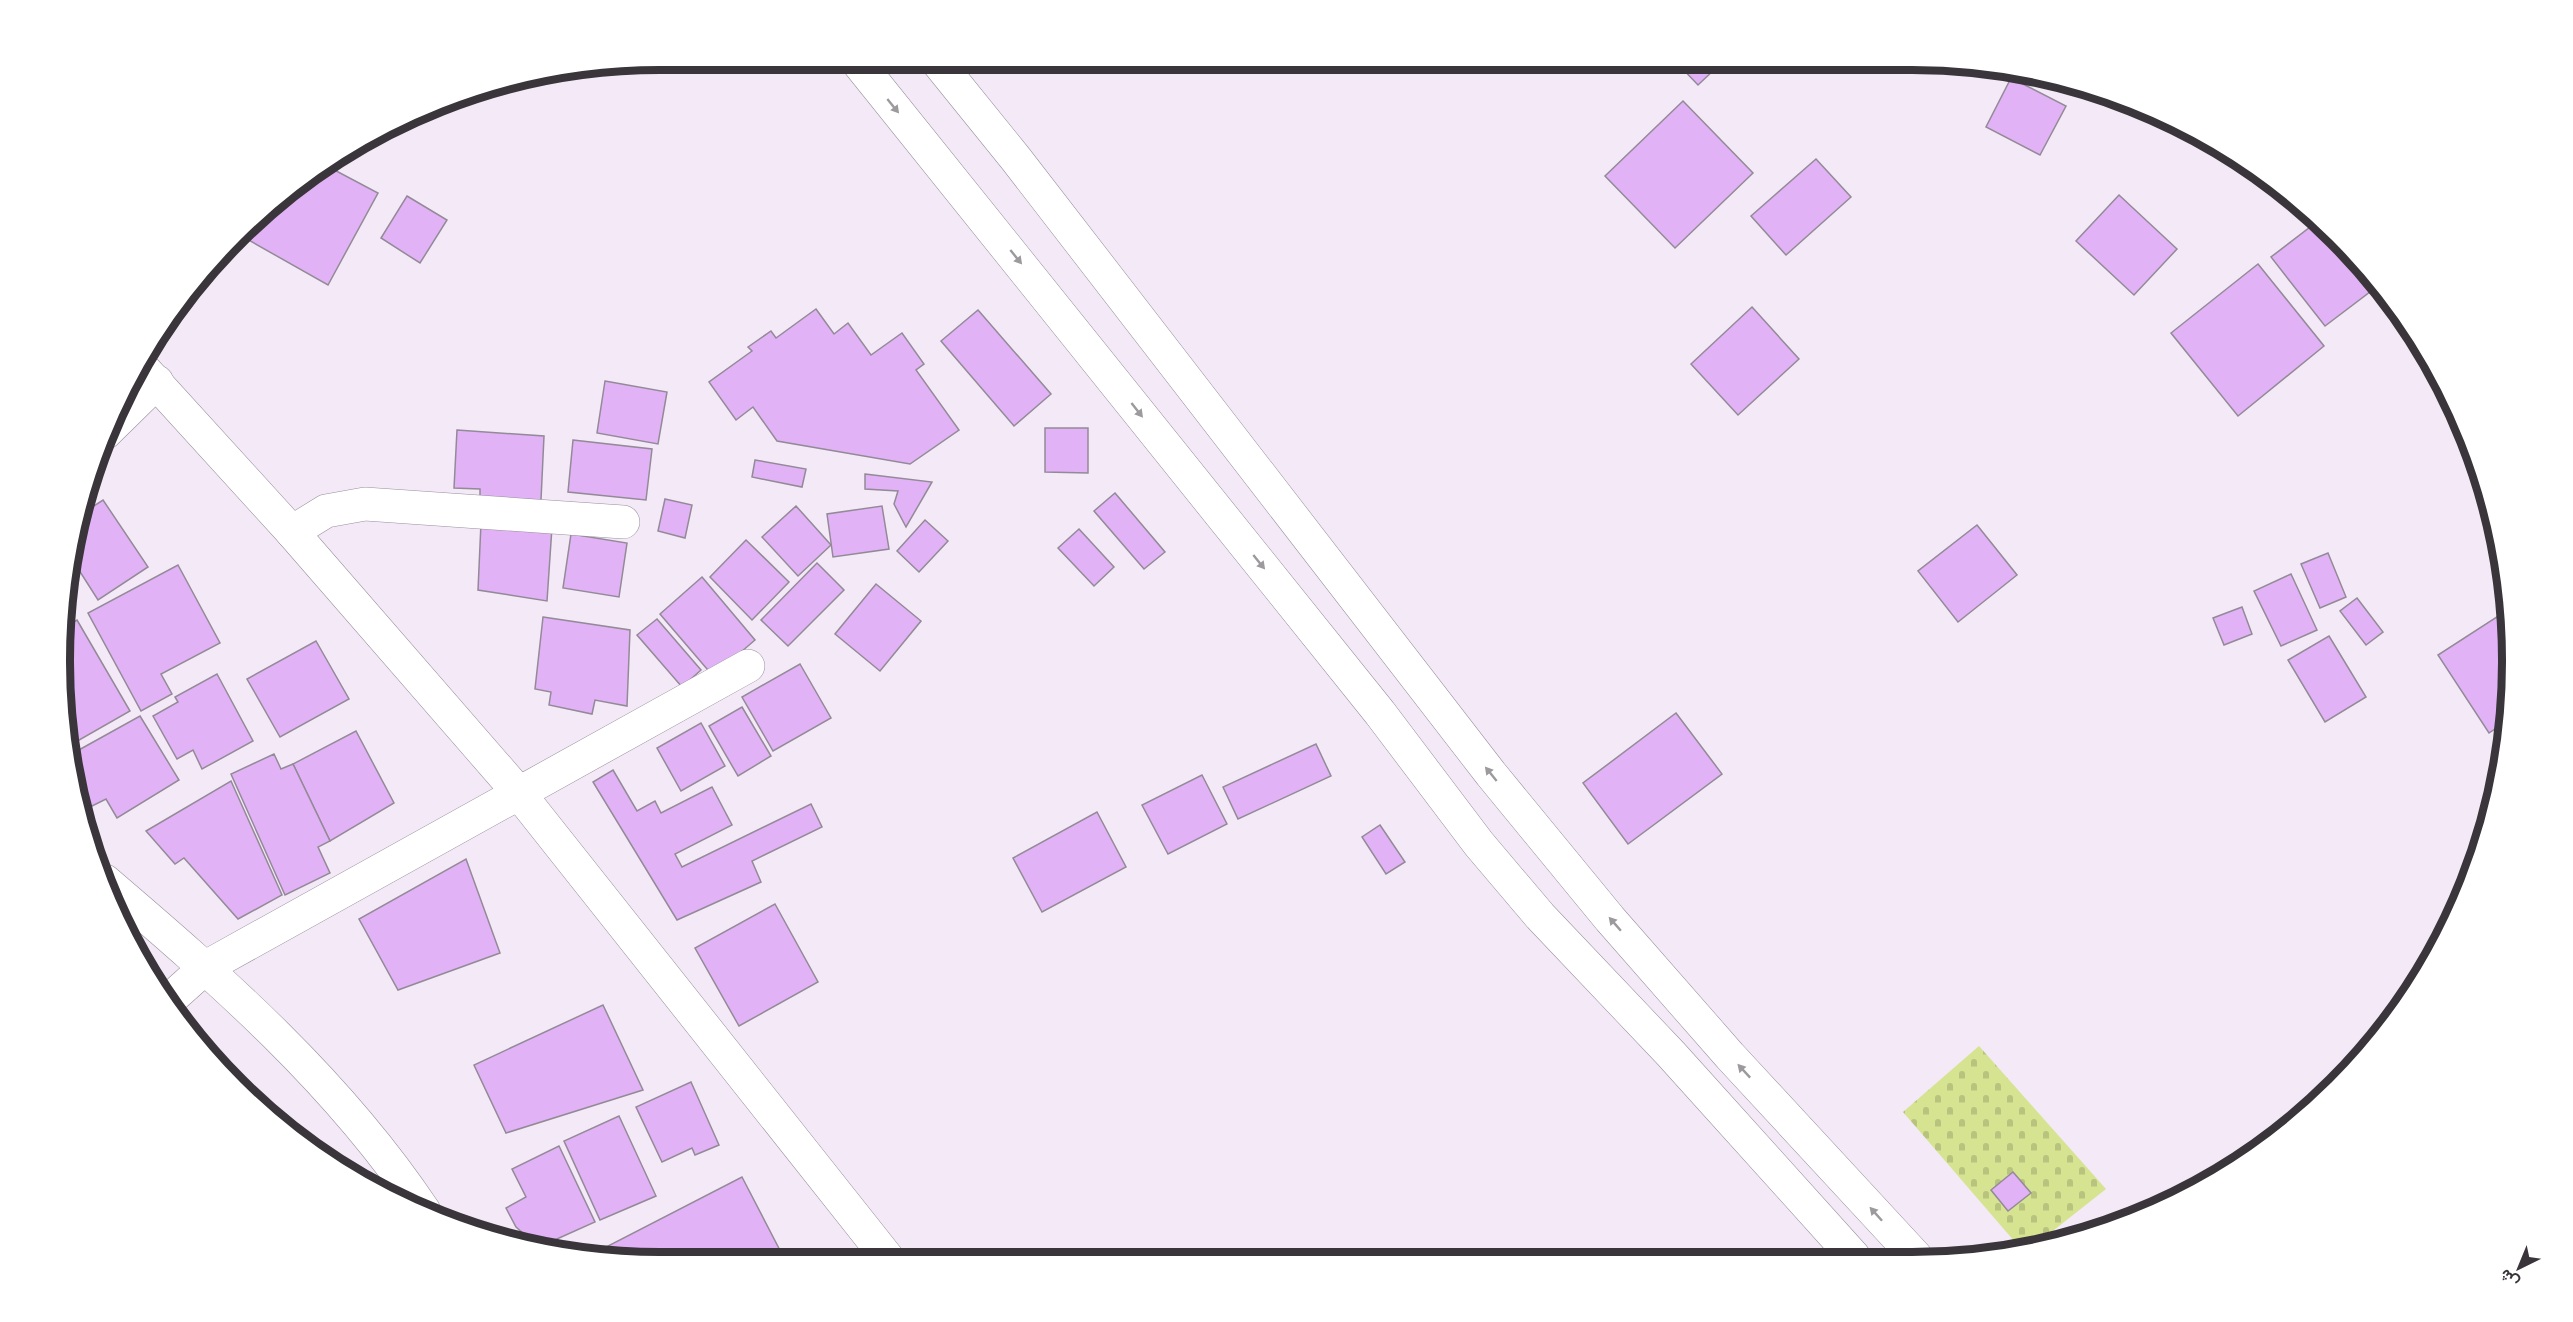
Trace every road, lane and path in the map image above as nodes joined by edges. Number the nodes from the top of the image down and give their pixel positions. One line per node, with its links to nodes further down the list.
1 (864, 70): 14 (street, one-way to 14)
2 (944, 70): 15 (street, one-way to 2)
3 (148, 373): 4 (street); 6 (street)
4 (139, 386)
5 (623, 522): 6 (street)
6 (292, 532): 8 (street)
7 (748, 666): 8 (street)
8 (518, 792): 10 (street); 13 (street)
9 (117, 891): 10 (street)
10 (206, 967): 11 (street); 12 (street)
11 (175, 995)
12 (415, 1198)
13 (883, 1252)
14 (1849, 1252)
15 (1911, 1252)

